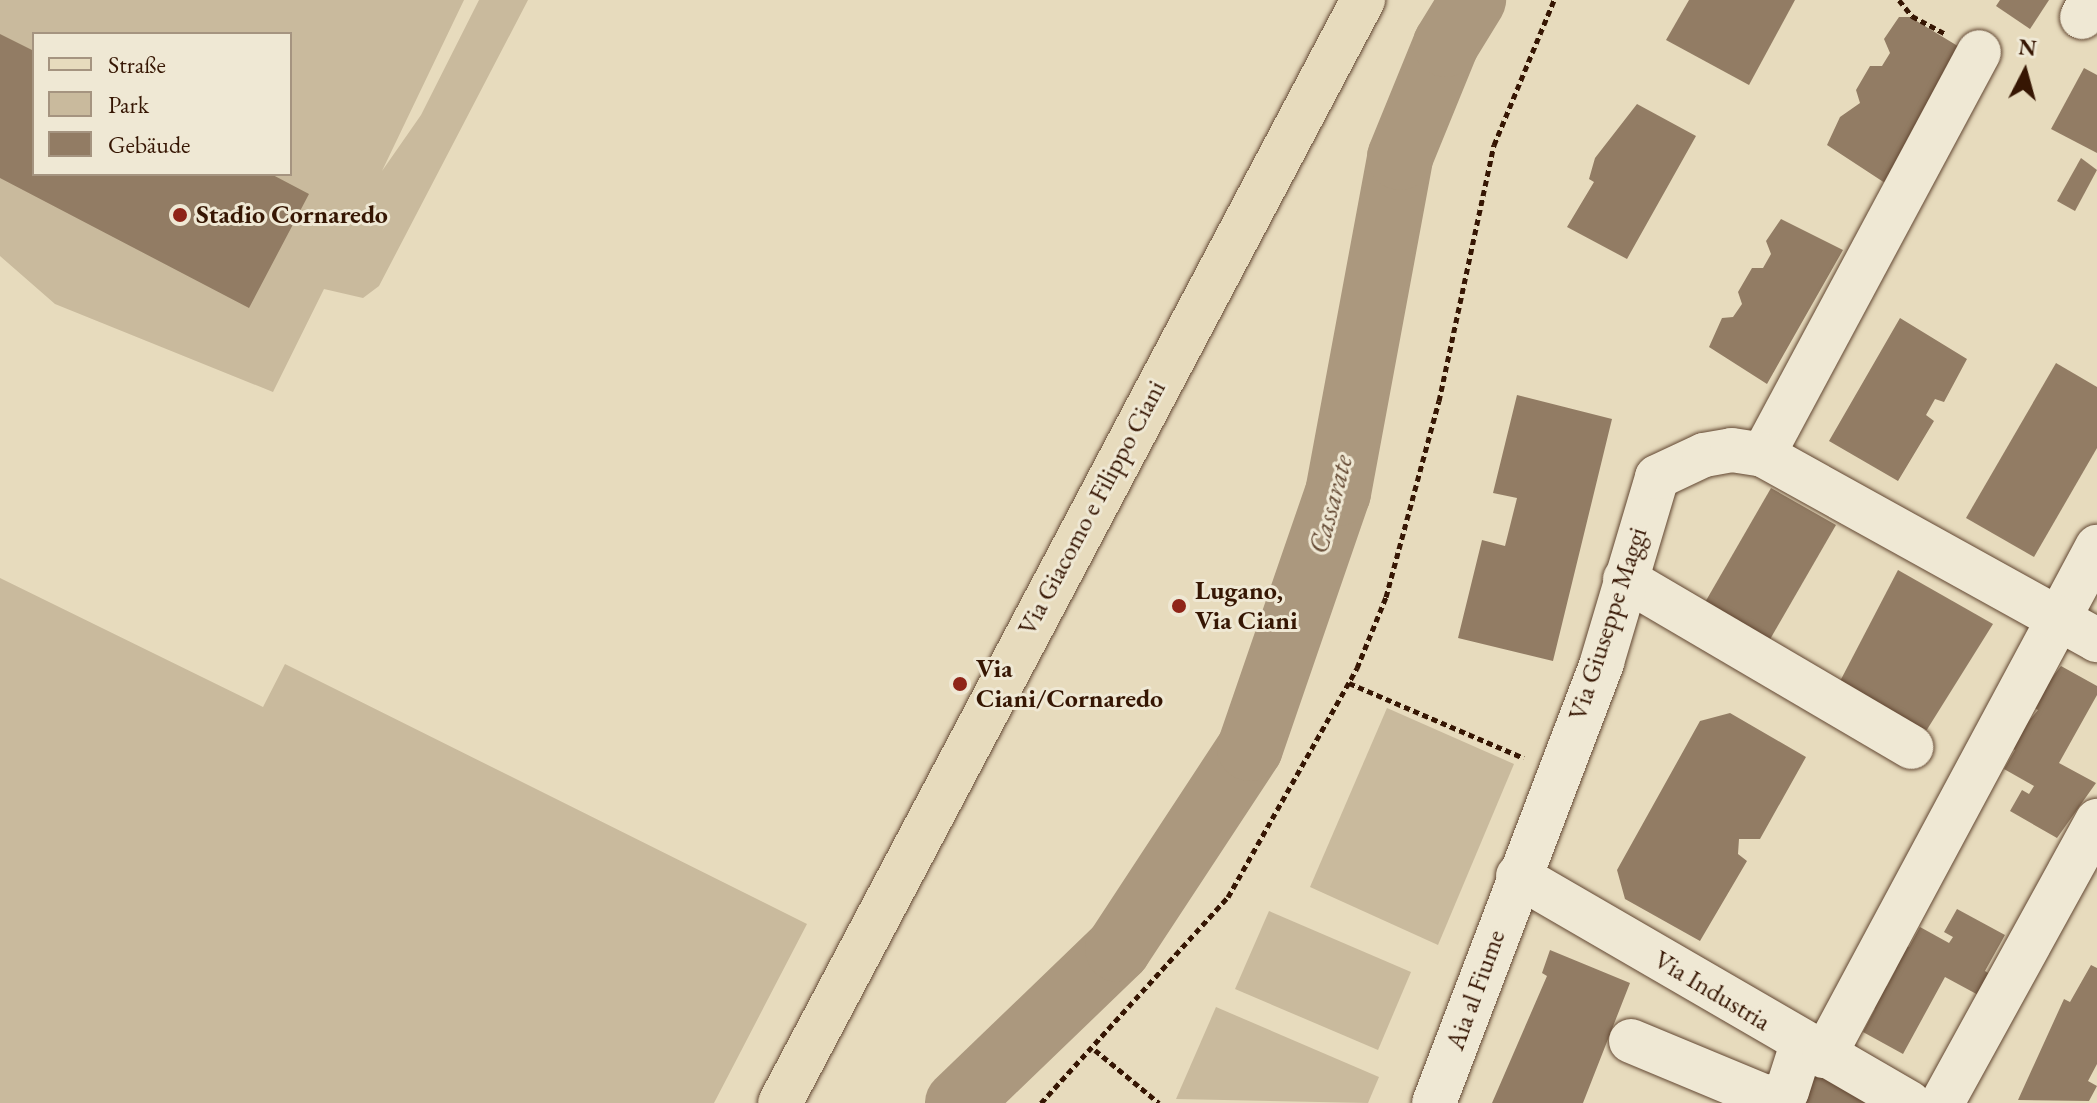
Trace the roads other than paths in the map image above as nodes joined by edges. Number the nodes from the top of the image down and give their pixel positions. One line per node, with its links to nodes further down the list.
1 (1363, 0): 13 (main road, Via Giacomo e Filippo Ciani)
2 (1979, 52): 3 (street)
3 (1763, 455): 5 (street, Via Giuseppe Maggi); 6 (street, Via Giuseppe Maggi)
4 (2097, 547): 6 (street)
5 (1625, 579): 8 (street); 10 (street, Via Giuseppe Maggi)
6 (2057, 618): 7 (street, Via Giuseppe Maggi); 12 (street)
7 (2097, 640)
8 (1911, 747)
9 (2097, 821): 16 (street)
10 (1518, 876): 12 (street, Via Industria); 14 (street, Aia al Fiume)
11 (1631, 1041): 12 (street)
12 (1813, 1050): 15 (street, Via Industria)
13 (780, 1103)
14 (1434, 1103)
15 (1909, 1103)
16 (1942, 1103)

